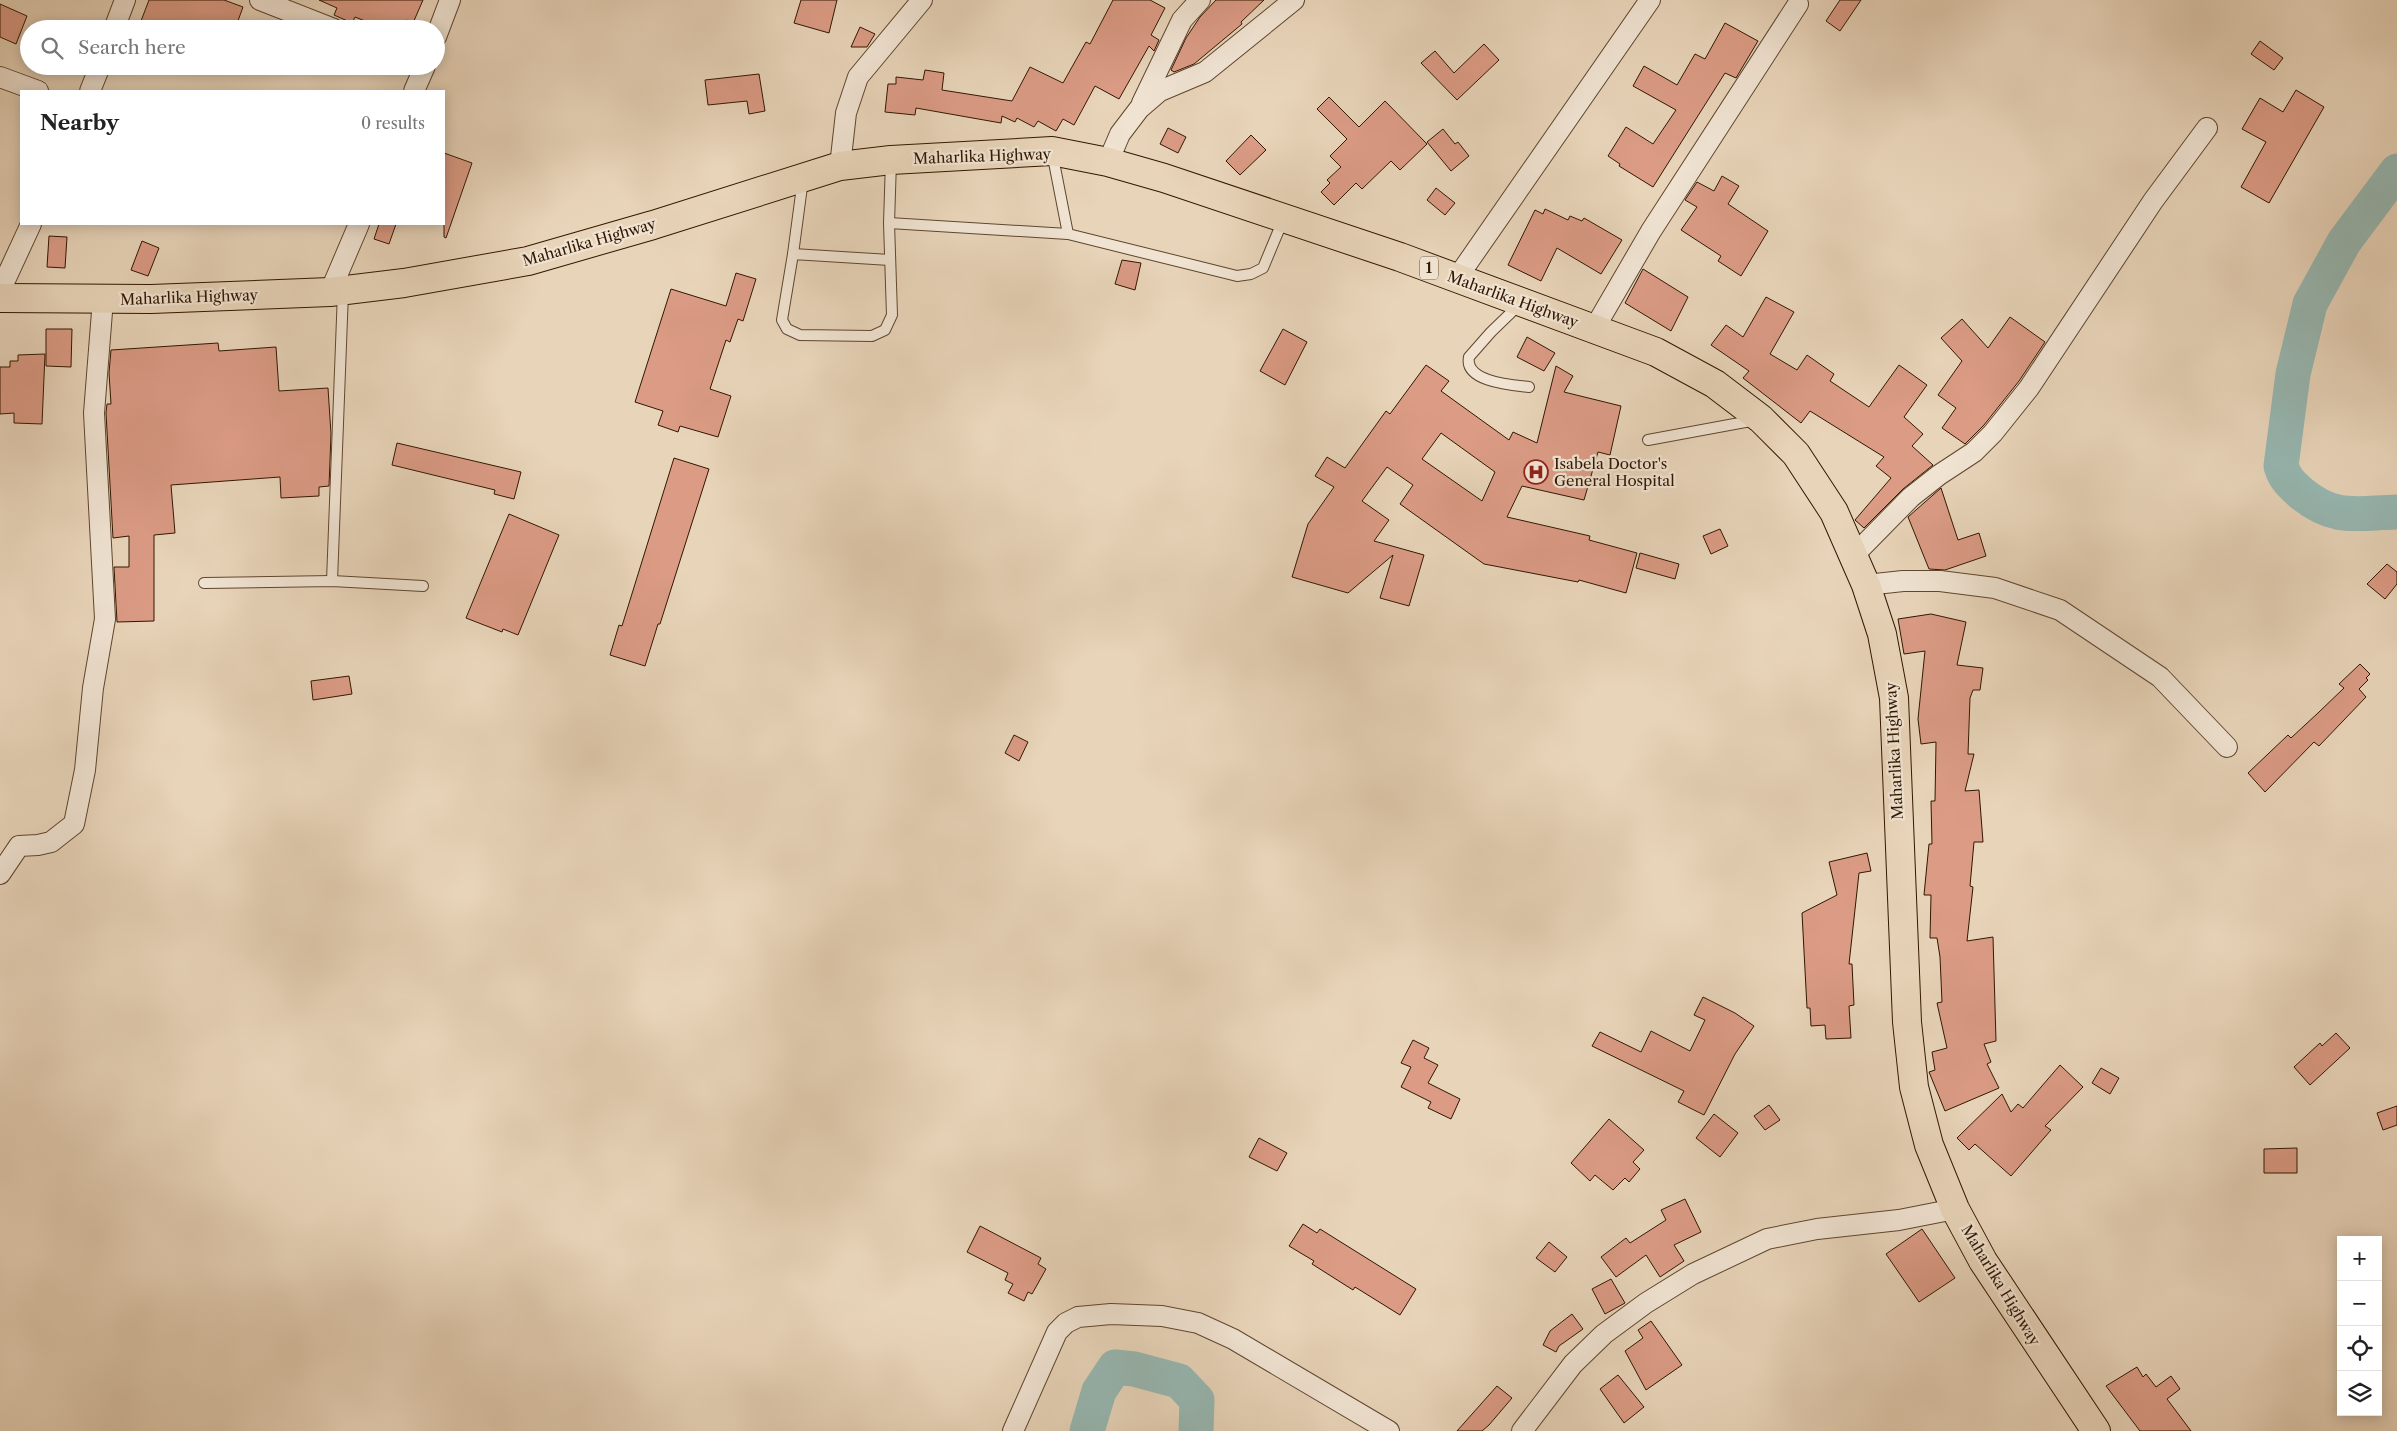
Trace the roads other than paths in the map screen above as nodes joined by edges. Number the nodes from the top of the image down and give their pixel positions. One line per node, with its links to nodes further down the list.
1 (125, 0): 9 (street)
2 (260, 0): 10 (street)
3 (450, 0): 11 (street)
4 (922, 0): 23 (street)
5 (1200, 0): 18 (street)
6 (1294, 0): 18 (street)
7 (1650, 0): 32 (street)
8 (1798, 4): 38 (street)
9 (117, 20)
10 (311, 20)
11 (442, 20)
12 (96, 75): 16 (street)
13 (421, 75): 17 (street)
14 (0, 77): 15 (street)
15 (35, 90)
16 (90, 90)
17 (414, 90)
18 (1139, 109): 22 (street)
19 (2207, 128): 42 (street)
20 (1052, 151): 21 (highway, Maharlika Highway / 1); 22 (highway, Maharlika Highway / 1); 29 (lane)
21 (891, 160): 23 (highway, Maharlika Highway / 1); 26 (lane)
22 (1108, 162): 25 (highway, Maharlika Highway / 1)
23 (840, 166): 24 (highway, Maharlika Highway / 1)
24 (803, 178): 30 (lane); 34 (highway, Maharlika Highway / 1)
25 (1284, 219): 29 (lane); 32 (highway, Maharlika Highway / 1)
26 (889, 223): 29 (lane); 31 (lane)
27 (31, 225): 33 (street)
28 (359, 225): 34 (street)
29 (1068, 234)
30 (794, 254): 31 (lane); 31 (lane)
31 (890, 260)
32 (1457, 278): 37 (highway, Maharlika Highway / 1)
33 (0, 291)
34 (337, 292): 36 (highway, Maharlika Highway / 1); 43 (lane)
35 (0, 298): 36 (highway, Maharlika Highway / 1)
36 (104, 300): 48 (street)
37 (1523, 302): 38 (highway, Maharlika Highway / 1); 39 (lane)
38 (1594, 329): 40 (highway, Maharlika Highway / 1)
39 (1529, 387)
40 (1762, 419): 41 (lane); 42 (highway, Maharlika Highway / 1)
41 (1648, 440)
42 (1853, 556): 45 (highway, Maharlika Highway / 1)
43 (332, 581): 44 (lane); 46 (lane)
44 (204, 583)
45 (1866, 585): 47 (street); 50 (highway, Maharlika Highway / 1)
46 (423, 586)
47 (2227, 747)
48 (10, 847): 49 (street)
49 (0, 874)
50 (1955, 1209): 53 (street); 54 (highway, Maharlika Highway / 1)
51 (1013, 1431): 52 (street)
52 (1389, 1431)
53 (1522, 1431)
54 (2096, 1431)

